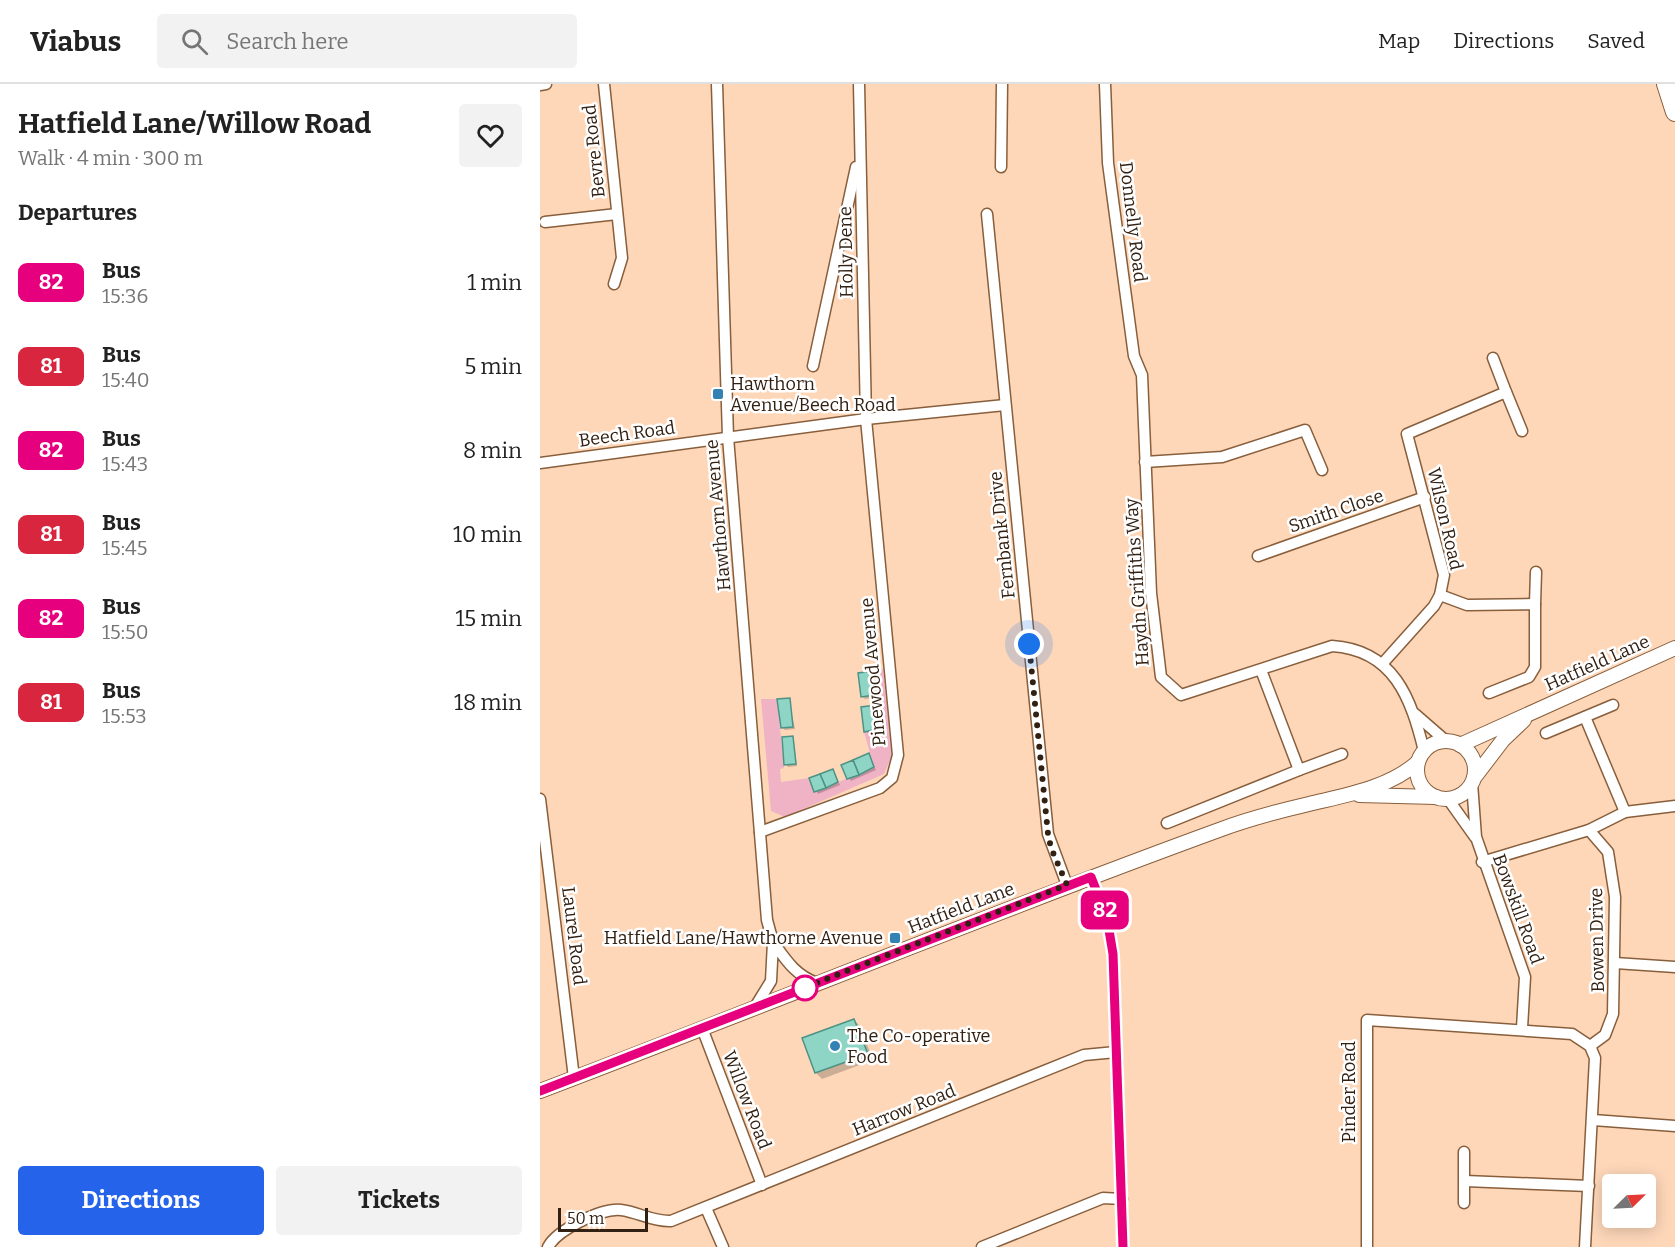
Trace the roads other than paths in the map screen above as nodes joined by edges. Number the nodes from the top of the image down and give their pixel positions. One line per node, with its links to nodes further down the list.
1 (546, 84): 8 (street)
2 (604, 84): 12 (street, Bevre Road)
3 (717, 84): 23 (street, Hawthorn Avenue)
4 (859, 84): 10 (street, Holly Dene)
5 (1002, 84): 11 (street)
6 (1105, 84): 17 (street, Donnelly Road)
7 (1666, 84): 9 (highway)
8 (540, 85)
9 (1675, 112)
10 (860, 148): 18 (street); 21 (street, Holly Dene)
11 (1001, 167)
12 (617, 214): 14 (street, Bevre Road); 15 (street, Bevre Road)
13 (987, 214): 20 (street, Fernbank Drive)
14 (544, 222)
15 (614, 284)
16 (1493, 358): 19 (street)
17 (1137, 363): 24 (street, Haydn Griffiths Way)
18 (813, 366)
19 (1506, 392): 22 (street); 27 (street, Wilson Road)
20 (1005, 405): 21 (street, Beech Road); 58 (street, Fernbank Drive)
21 (866, 419): 23 (street, Beech Road); 54 (street, Pinewood Avenue)
22 (1522, 431)
23 (728, 437): 25 (street, Beech Road); 54 (street, Hawthorn Avenue)
24 (1145, 462): 26 (street); 34 (street, Haydn Griffiths Way)
25 (540, 463)
26 (1322, 470)
27 (1425, 497): 28 (street, Smith Close); 30 (street, Wilson Road)
28 (1258, 556)
29 (1536, 573): 31 (street)
30 (1440, 595): 31 (street); 33 (street, Wilson Road)
31 (1535, 604): 35 (street)
32 (1675, 648): 37 (street, Hatfield Lane)
33 (1383, 663): 34 (street, Haydn Griffiths Way); 38 (street, Haydn Griffiths Way)
34 (1261, 670): 45 (street)
35 (1490, 693)
36 (1613, 705): 39 (street)
37 (1535, 711): 42 (street, Hatfield Lane); 46 (street, Hatfield Lane)
38 (1415, 714): 41 (street, Haydn Griffiths Way); 44 (street, Haydn Griffiths Way)
39 (1585, 717): 40 (street); 51 (street)
40 (1546, 733)
41 (1446, 741): 42 (street); 44 (street)
42 (1460, 745): 46 (street)
43 (1342, 754): 45 (street)
44 (1421, 756): 47 (street); 48 (street)
45 (1299, 770): 52 (street)
46 (1473, 781): 48 (street); 55 (street, Bowskill Road)
47 (1354, 795): 48 (street); 57 (street, Hatfield Lane)
48 (1442, 798): 55 (street, Bowskill Road)
49 (540, 800): 68 (street, Laurel Road)
50 (1675, 806): 51 (street)
51 (1625, 812): 53 (street)
52 (1167, 823)
53 (1589, 830): 56 (street); 60 (street, Bowen Drive)
54 (760, 832): 59 (street, Hawthorn Avenue)
55 (1476, 837): 56 (street, Bowskill Road)
56 (1482, 862): 65 (street, Bowskill Road)
57 (1091, 877): 58 (street, Hatfield Lane); 67 (street)
58 (1067, 885): 62 (street, Hatfield Lane)
59 (773, 942): 62 (street, Hawthorn Avenue); 63 (street, Hawthorn Avenue)
60 (1615, 963): 61 (street); 66 (street, Bowen Drive)
61 (1675, 967)
62 (817, 983): 63 (street, Hatfield Lane)
63 (755, 1007): 64 (street, Hatfield Lane)
64 (702, 1028): 68 (street, Hatfield Lane); 74 (street, Willow Road)
65 (1522, 1028): 66 (street); 83 (street, Pinder Road)
66 (1590, 1046): 70 (street)
67 (1116, 1052): 74 (street, Harrow Road); 76 (street)
68 (574, 1078): 69 (street, Hatfield Lane)
69 (540, 1091)
70 (1593, 1120): 71 (street); 75 (street)
71 (1675, 1126)
72 (1464, 1152): 73 (street)
73 (1465, 1181): 75 (street); 77 (street)
74 (762, 1185): 78 (street, Harrow Road)
75 (1589, 1186): 84 (street)
76 (1122, 1199): 81 (street); 82 (street)
77 (1464, 1203)
78 (706, 1208): 79 (street, Harrow Road); 80 (street)
79 (548, 1247)
80 (723, 1247)
81 (982, 1247)
82 (1124, 1247)
83 (1367, 1247)
84 (1586, 1247)

